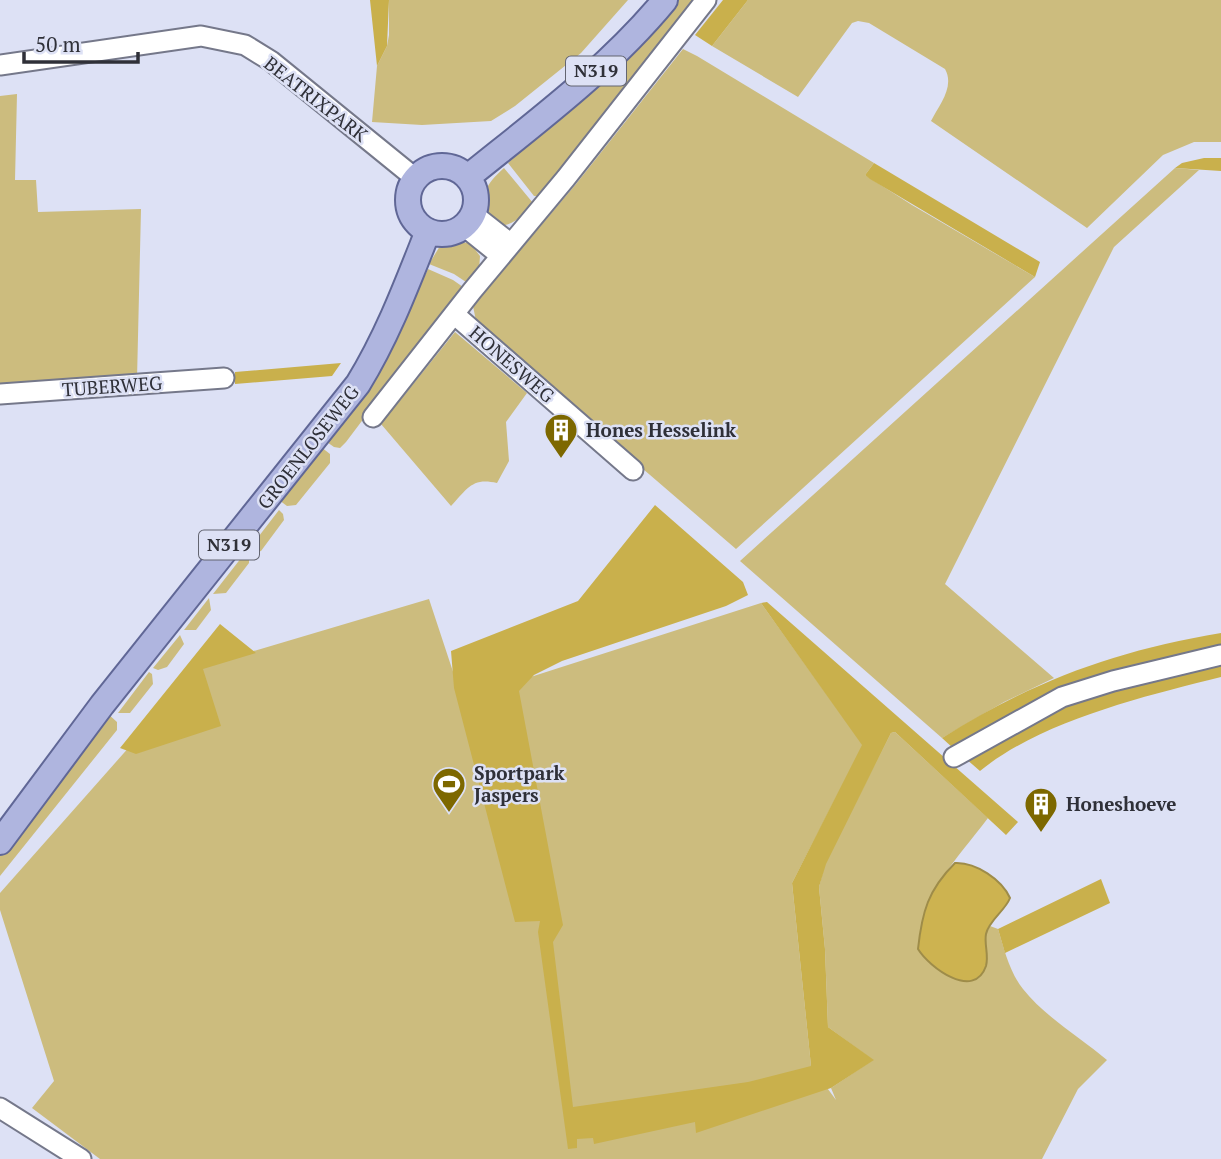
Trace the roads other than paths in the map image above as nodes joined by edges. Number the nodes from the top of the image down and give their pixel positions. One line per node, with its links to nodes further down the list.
1 (665, 0): 4 (main road, N319)
2 (706, 0): 8 (street, GROENLOSEWEG)
3 (0, 65): 5 (street, BEATRIXPARK)
4 (468, 177): 5 (main road); 6 (main road)
5 (415, 178): 7 (main road)
6 (469, 220): 7 (main road); 8 (street)
7 (428, 231): 16 (main road, GROENLOSEWEG / N319)
8 (506, 250): 9 (street, GROENLOSEWEG)
9 (454, 314): 12 (street, GROENLOSEWEG); 13 (street, HONESWEG)
10 (224, 378): 11 (street, TUBERWEG)
11 (0, 394)
12 (373, 417)
13 (633, 470)
14 (1221, 655): 15 (street)
15 (954, 757)
16 (0, 842)
17 (0, 1108): 18 (street)
18 (81, 1159)

